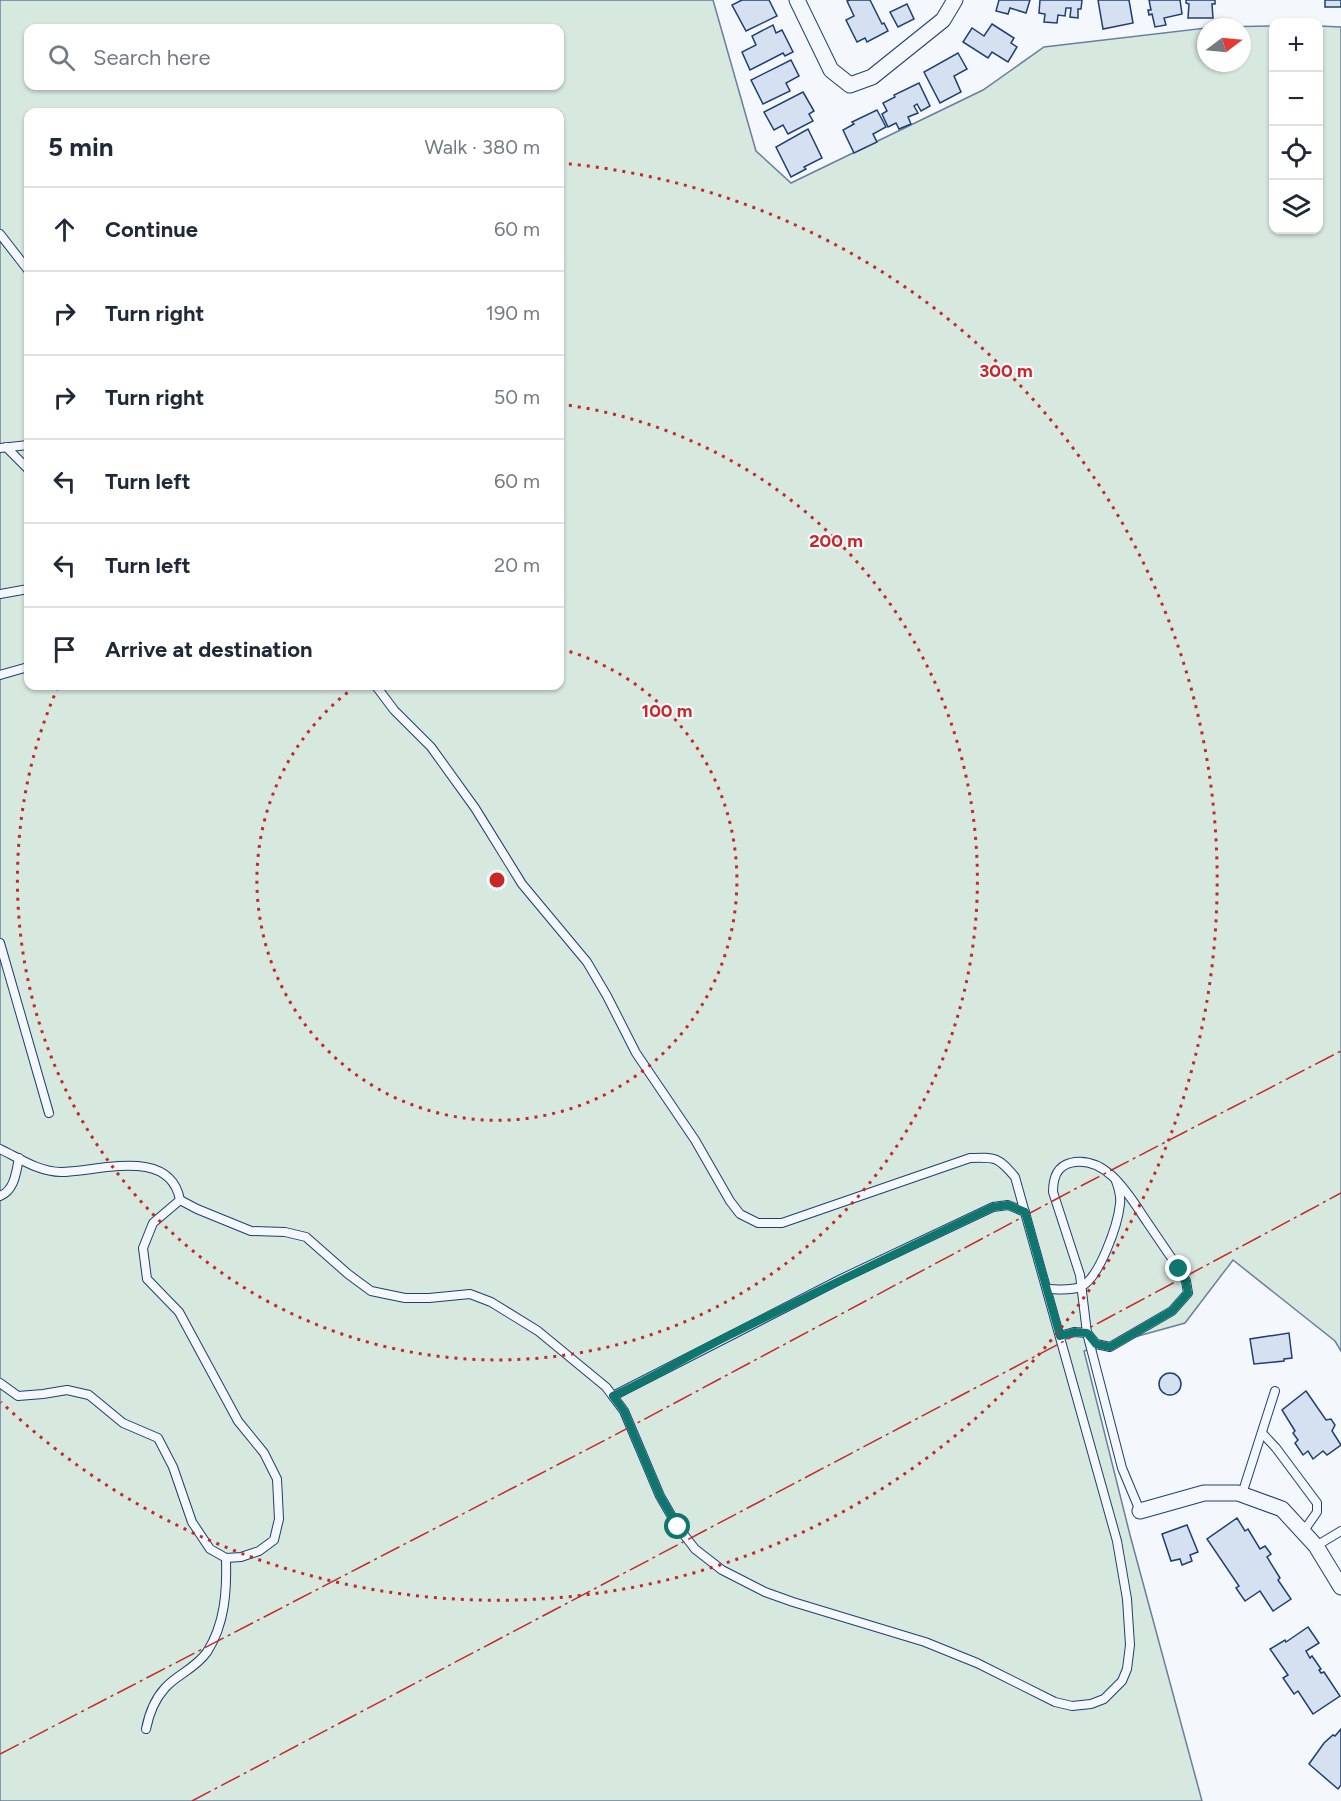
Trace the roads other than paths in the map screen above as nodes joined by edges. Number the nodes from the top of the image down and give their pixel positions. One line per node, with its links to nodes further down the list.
1 (796, 0): 2 (street)
2 (955, 0)
3 (0, 234): 4 (lane)
4 (24, 265)
5 (24, 446): 6 (lane)
6 (3, 448): 7 (lane)
7 (24, 466)
8 (24, 590): 9 (lane)
9 (0, 594)
10 (24, 668): 11 (lane)
11 (0, 675)
12 (379, 690): 20 (lane)
13 (0, 944): 14 (lane)
14 (49, 1113)
15 (0, 1149): 16 (lane)
16 (19, 1158): 18 (lane); 19 (lane)
17 (1116, 1180): 21 (lane); 21 (lane); 23 (lane)
18 (0, 1196)
19 (180, 1200): 27 (lane); 34 (lane)
20 (1025, 1212): 22 (lane); 27 (lane)
21 (1081, 1287): 22 (lane); 23 (lane)
22 (1047, 1290): 24 (lane)
23 (1087, 1333): 24 (lane); 30 (lane)
24 (1060, 1336): 27 (lane)
25 (0, 1383): 34 (lane)
26 (1275, 1391): 28 (lane)
27 (613, 1396)
28 (1262, 1433): 29 (lane); 32 (lane)
29 (1242, 1494): 30 (street); 32 (street)
30 (1140, 1511)
31 (1341, 1531): 33 (lane)
32 (1303, 1532): 33 (street)
33 (1316, 1546): 35 (street)
34 (226, 1558): 36 (lane)
35 (1341, 1587)
36 (146, 1730)

